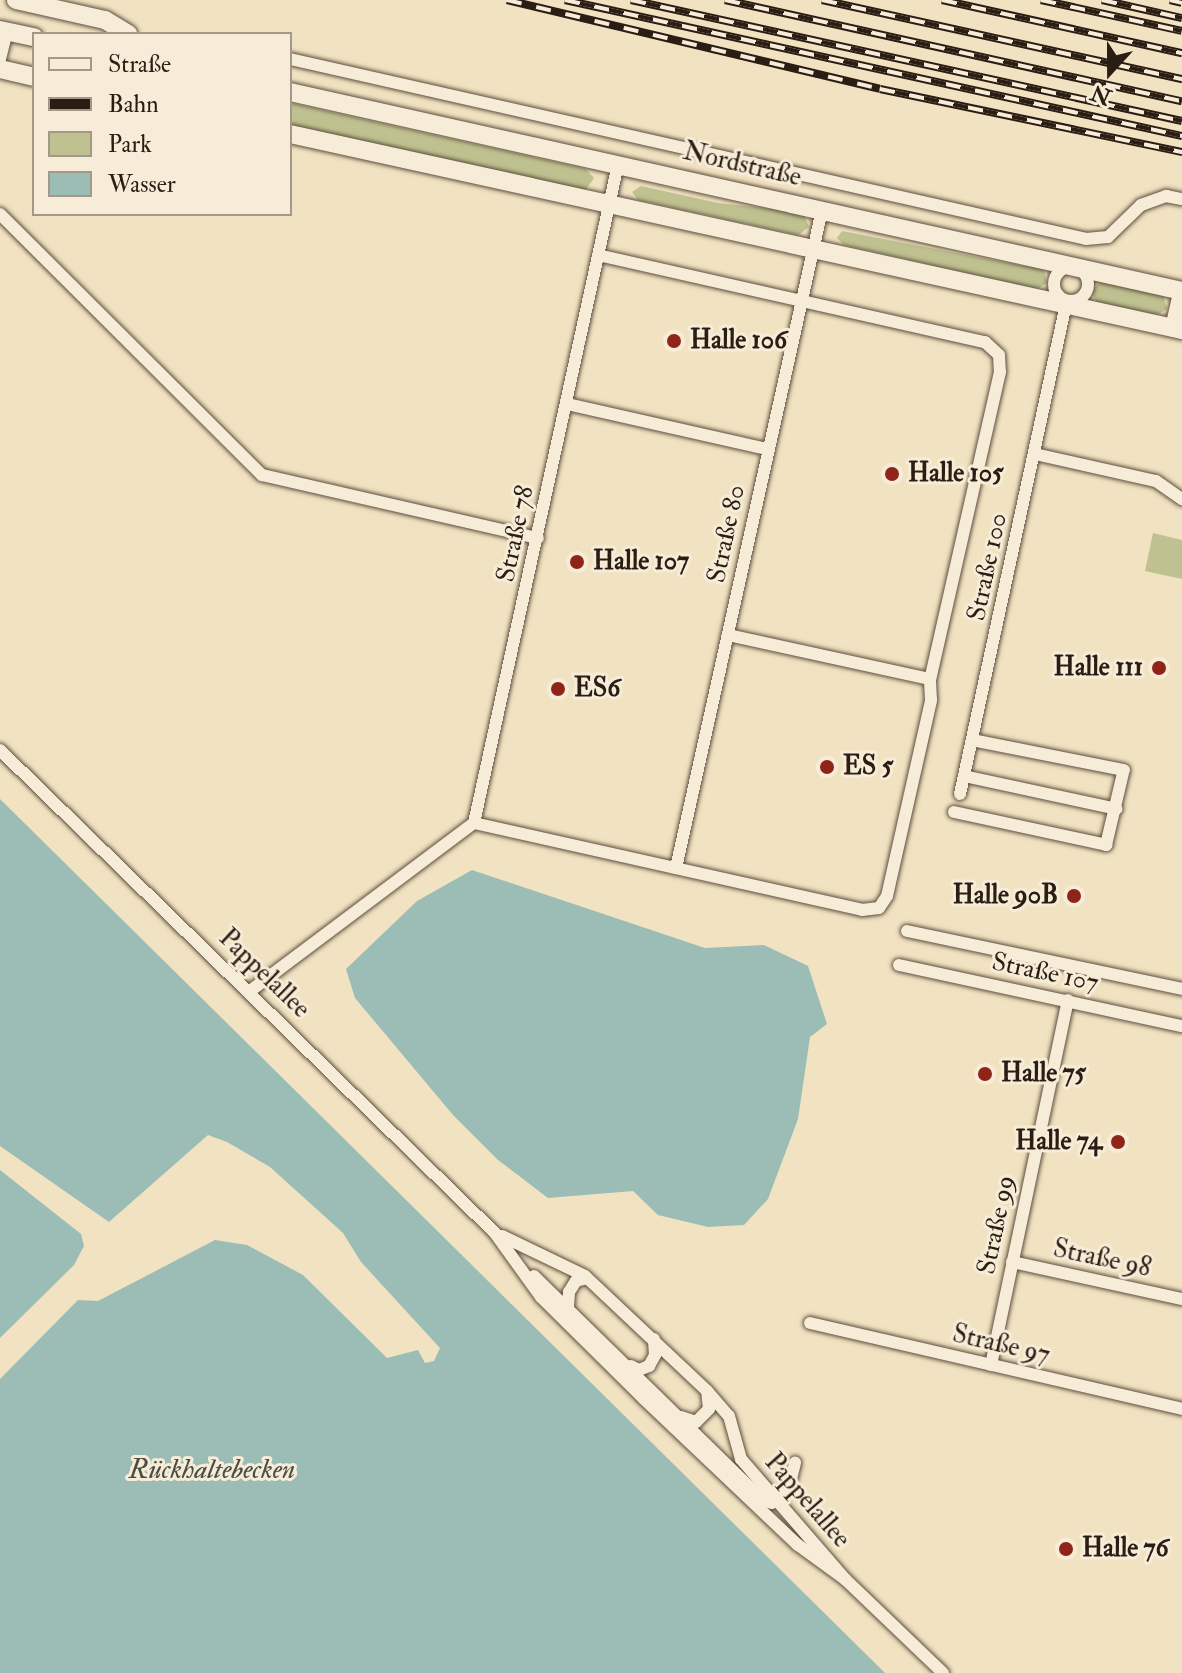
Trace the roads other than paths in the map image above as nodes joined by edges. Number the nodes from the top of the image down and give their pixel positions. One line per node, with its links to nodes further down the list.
1 (20, 1): 3 (street)
2 (3, 30): 4 (street); 5 (street)
3 (125, 32)
4 (32, 37)
5 (0, 59)
6 (292, 59): 12 (street)
7 (0, 69): 8 (street)
8 (32, 77)
9 (292, 92): 11 (street, Nordstraße)
10 (292, 134): 13 (street, Nordstraße)
11 (618, 164): 13 (street, Straße 78); 14 (street, Nordstraße)
12 (1182, 199)
13 (609, 204): 16 (street, Nordstraße); 17 (street, Straße 78)
14 (822, 210): 16 (street, Straße 80); 18 (street, Nordstraße)
15 (0, 214): 27 (street)
16 (813, 249): 20 (street, Straße 80); 21 (street, Nordstraße)
17 (598, 255): 20 (street); 23 (street, Straße 78)
18 (1074, 265): 19 (street, Nordstraße); 21 (street); 21 (street)
19 (1182, 291): 22 (street, Nordstraße)
20 (801, 301): 24 (street, Straße 80); 29 (street)
21 (1066, 304): 22 (street, Nordstraße); 25 (street, Straße 100)
22 (1178, 329)
23 (567, 404): 24 (street); 27 (street, Straße 78)
24 (767, 449): 28 (street, Straße 80)
25 (1035, 454): 26 (street); 30 (street, Straße 100)
26 (1182, 499)
27 (538, 538): 36 (street, Straße 78)
28 (728, 635): 29 (street); 37 (street, Straße 80)
29 (930, 679): 37 (street)
30 (972, 740): 32 (street, Straße 100); 34 (street)
31 (0, 750): 41 (street, Pappelallee)
32 (964, 776): 33 (street, Straße 100); 34 (street)
33 (960, 794)
34 (1116, 809): 35 (street)
35 (954, 812)
36 (474, 823): 37 (street); 41 (street)
37 (676, 868)
38 (907, 931): 40 (street, Straße 107)
39 (899, 965): 42 (street, Straße 107)
40 (1182, 989)
41 (250, 991): 44 (street, Pappelallee)
42 (1068, 1000): 43 (street, Straße 107); 45 (street, Straße 99)
43 (1182, 1026)
44 (495, 1233): 46 (street, Pappelallee); 47 (street, Pappelallee)
45 (1012, 1262): 48 (street, Straße 98); 53 (street, Straße 99)
46 (520, 1263): 49 (street); 59 (street, Pappelallee)
47 (587, 1278): 49 (street); 51 (street, Pappelallee)
48 (1182, 1299)
49 (568, 1307): 52 (street)
50 (810, 1323): 53 (street, Straße 97)
51 (654, 1339): 52 (street); 54 (street, Pappelallee)
52 (625, 1362): 56 (street)
53 (991, 1365): 55 (street, Straße 97)
54 (707, 1391): 56 (street); 58 (street, Pappelallee)
55 (1182, 1409)
56 (678, 1416): 58 (street)
57 (795, 1463): 58 (street)
58 (779, 1498): 59 (street, Pappelallee)
59 (845, 1579): 60 (street, Pappelallee)
60 (943, 1673)

